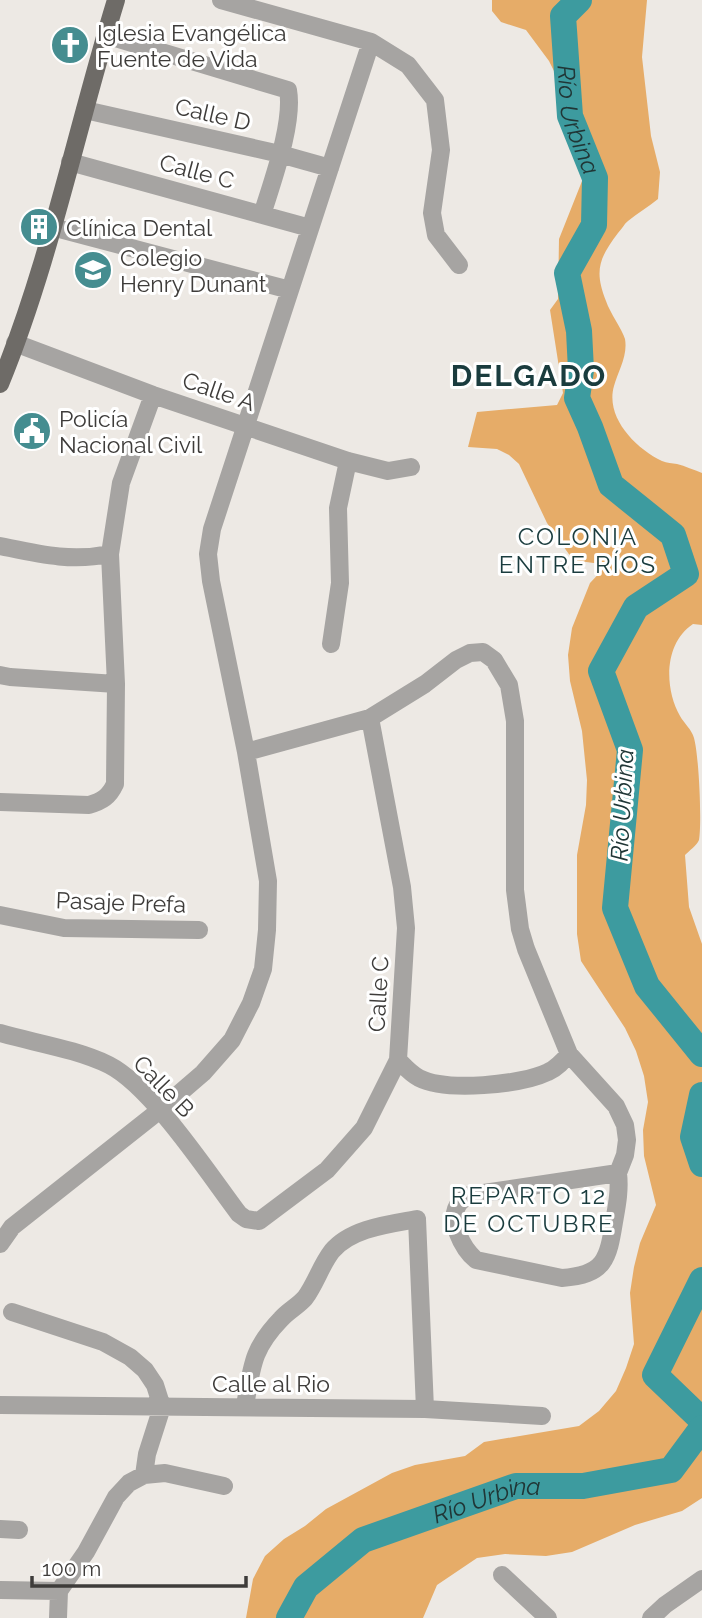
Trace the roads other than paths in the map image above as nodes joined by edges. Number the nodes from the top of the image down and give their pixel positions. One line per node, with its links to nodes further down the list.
1 (116, 0): 4 (main road)
2 (221, 0): 3 (street)
3 (259, 5): 5 (street)
4 (105, 35): 6 (main road); 7 (street)
5 (371, 42): 9 (street); 13 (street)
6 (85, 110): 7 (street, Calle D); 8 (main road)
7 (280, 154): 9 (street, Calle D); 10 (street)
8 (71, 162): 10 (street, Calle C); 11 (main road)
9 (330, 168): 12 (street)
10 (262, 215): 12 (street, Calle C)
11 (52, 228): 14 (street); 15 (main road)
12 (310, 228): 14 (street)
13 (459, 265)
14 (290, 290): 19 (street)
15 (15, 343): 16 (main road); 18 (street, Calle A)
16 (5, 359): 17 (main road)
17 (0, 384)
18 (153, 395): 19 (street, Calle A); 23 (street)
19 (246, 426): 20 (street, Calle A); 28 (street)
20 (348, 461): 21 (street, Calle A); 24 (street)
21 (411, 467)
22 (0, 546): 23 (street)
23 (110, 554): 26 (street)
24 (331, 644)
25 (0, 675): 26 (street)
26 (116, 684): 29 (street)
27 (370, 718): 28 (street); 33 (street); 34 (street, Calle C)
28 (246, 752): 35 (street)
29 (0, 802)
30 (0, 915): 31 (street, Pasaje Prefa)
31 (199, 930)
32 (0, 1033): 35 (street, Calle B)
33 (569, 1054): 34 (street); 36 (street)
34 (398, 1060): 37 (street, Calle C)
35 (160, 1110): 37 (street, Calle B); 38 (street)
36 (618, 1173): 36 (street)
37 (259, 1221)
38 (0, 1243)
39 (12, 1312): 42 (street)
40 (0, 1405): 42 (street, Calle al Rio)
41 (245, 1406): 42 (street, Calle al Rio); 43 (street, Calle al Rio); 43 (street)
42 (162, 1407): 45 (street)
43 (425, 1409): 44 (street, Calle al Rio)
44 (542, 1416)
45 (145, 1475): 46 (street); 52 (street)
46 (224, 1486)
47 (0, 1529): 48 (street)
48 (19, 1531)
49 (502, 1575): 54 (street)
50 (702, 1579): 55 (street)
51 (0, 1590): 52 (street)
52 (59, 1591): 53 (street)
53 (58, 1618)
54 (548, 1618)
55 (651, 1618)

